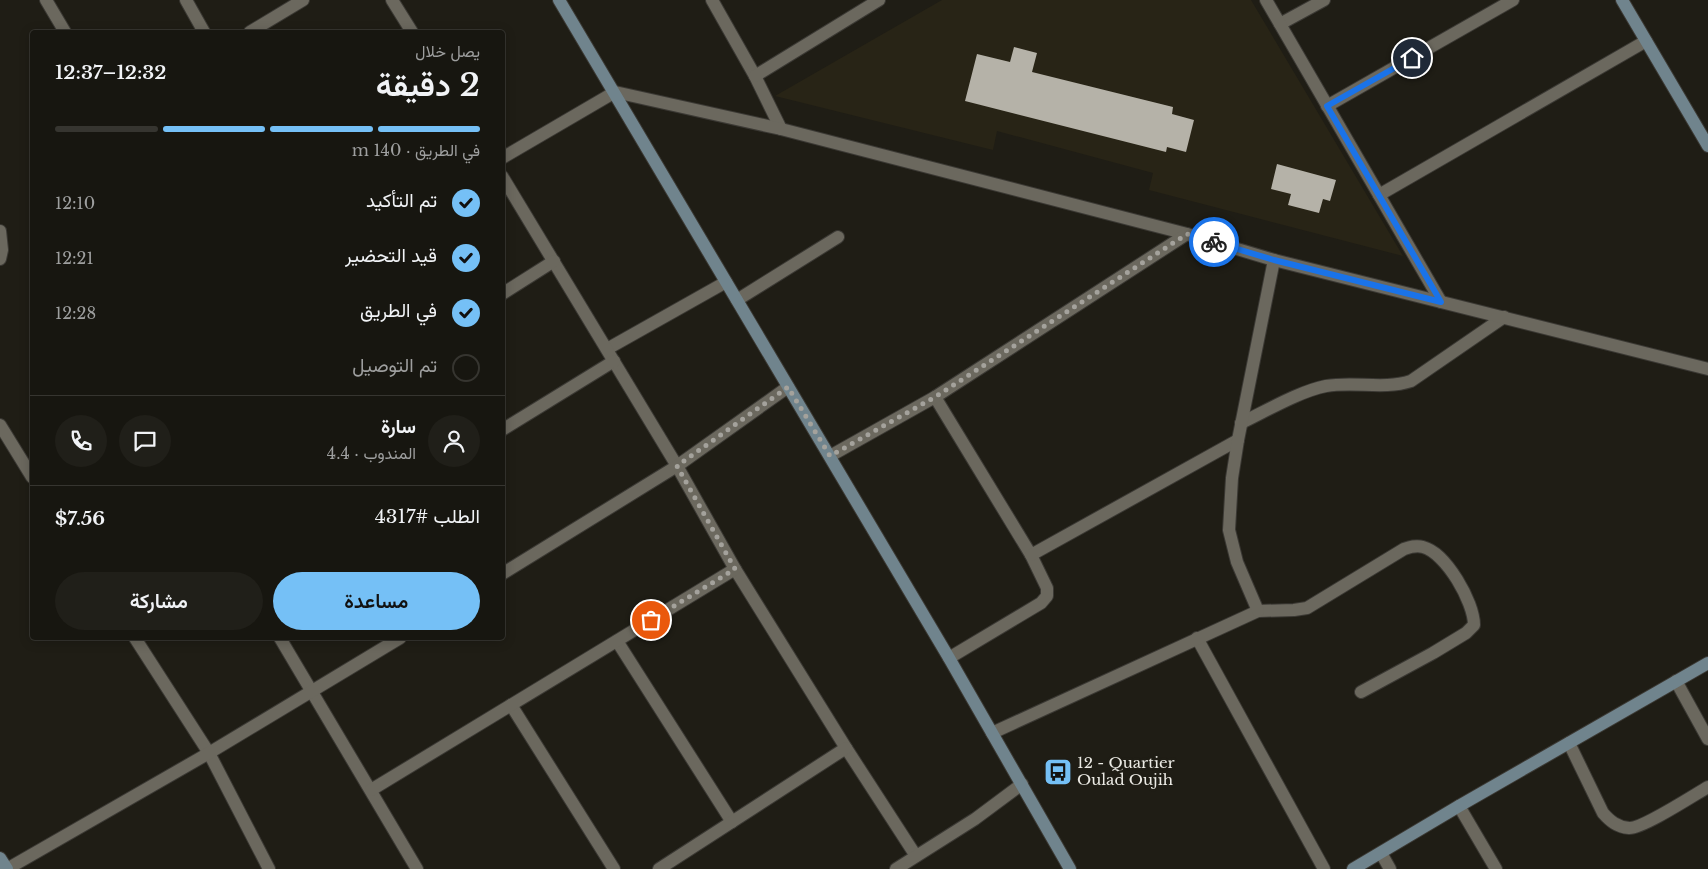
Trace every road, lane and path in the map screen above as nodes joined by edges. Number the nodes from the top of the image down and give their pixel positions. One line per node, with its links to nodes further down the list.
1 (46, 0): 13 (street)
2 (186, 0): 14 (street)
3 (304, 0): 15 (street)
4 (392, 0): 16 (street)
5 (560, 0): 19 (street)
6 (712, 0): 18 (street)
7 (879, 0): 18 (street)
8 (1266, 0): 12 (street)
9 (1324, 0): 12 (street)
10 (1513, 0): 20 (street)
11 (1622, 0): 17 (street)
12 (1280, 24): 20 (street)
13 (64, 30)
14 (203, 30)
15 (253, 30)
16 (411, 30)
17 (1646, 41): 22 (street); 25 (street)
18 (755, 76): 21 (street)
19 (615, 92): 21 (street); 23 (street); 32 (street)
20 (1327, 106): 25 (street)
21 (781, 129): 27 (street)
22 (1708, 146)
23 (505, 156)
24 (505, 181): 31 (street)
25 (1379, 195): 35 (street)
26 (0, 231): 29 (street)
27 (1187, 234): 30 (street); 41 (street)
28 (838, 237): 34 (street)
29 (0, 259)
30 (1274, 260): 35 (street); 42 (street)
31 (554, 261): 33 (street); 37 (street)
32 (726, 282): 34 (street); 37 (street)
33 (505, 292)
34 (737, 300): 40 (street)
35 (1441, 302): 36 (street)
36 (1504, 317): 39 (street); 42 (street)
37 (607, 349): 38 (street)
38 (614, 361): 44 (street); 47 (street)
39 (1708, 369)
40 (788, 387): 46 (street); 47 (street)
41 (935, 397): 46 (street); 49 (street)
42 (1241, 423): 45 (street)
43 (0, 425): 48 (street)
44 (505, 428)
45 (1238, 440): 49 (street); 52 (street)
46 (830, 456): 58 (street)
47 (677, 466): 50 (street); 51 (street)
48 (30, 470)
49 (1031, 555): 58 (street)
50 (735, 569): 57 (street); 67 (street)
51 (505, 572)
52 (1258, 611): 53 (street); 62 (street)
53 (1197, 638): 64 (street); 84 (street)
54 (137, 640): 68 (street)
55 (281, 640): 61 (street)
56 (397, 640): 61 (street)
57 (617, 641): 63 (street); 73 (street)
58 (949, 658): 64 (street)
59 (1708, 663): 60 (street)
60 (1676, 681): 65 (street); 66 (street)
61 (312, 692): 68 (street); 71 (street)
62 (1361, 692)
63 (511, 705): 71 (street); 80 (street)
64 (992, 733): 69 (street)
65 (1708, 739)
66 (1569, 743): 70 (street); 72 (street)
67 (846, 748): 73 (street); 75 (street)
68 (209, 753): 77 (street); 78 (street)
69 (1022, 784): 75 (street); 83 (street)
70 (1708, 787)
71 (370, 790): 79 (street)
72 (1459, 806): 74 (street); 87 (street)
73 (732, 822): 81 (street)
74 (1381, 853): 85 (street); 86 (street)
75 (916, 856): 82 (street)
76 (0, 858): 77 (street)
77 (7, 869)
78 (269, 869)
79 (417, 869)
80 (614, 869)
81 (659, 869)
82 (896, 869)
83 (1070, 869)
84 (1324, 869)
85 (1353, 869)
86 (1390, 869)
87 (1496, 869)

